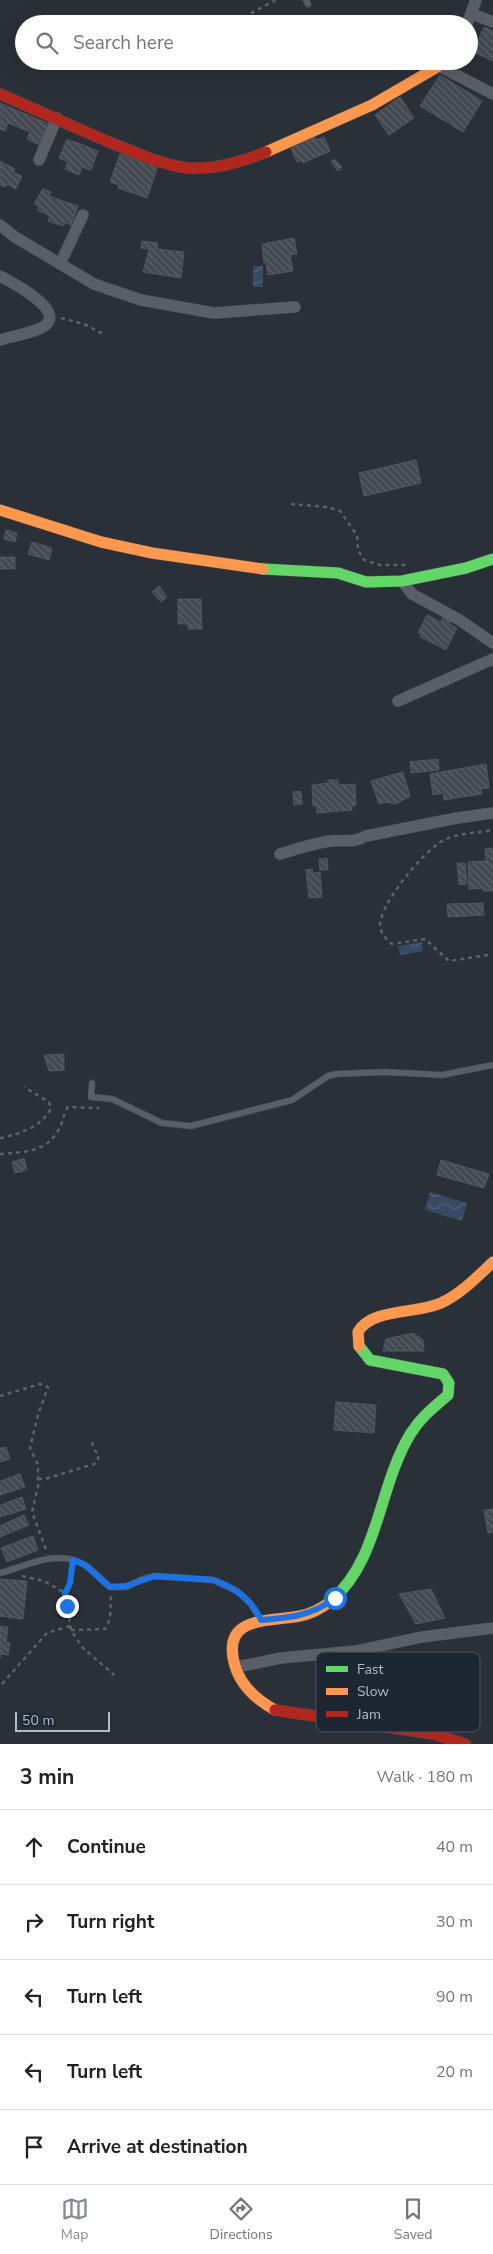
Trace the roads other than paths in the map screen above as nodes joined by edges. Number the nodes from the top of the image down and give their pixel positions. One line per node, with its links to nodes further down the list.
1 (476, 0): 2 (street)
2 (471, 15)
3 (478, 20): 4 (street)
4 (493, 22)
5 (430, 70): 9 (street)
6 (451, 70): 8 (street)
7 (0, 94): 9 (street)
8 (493, 94)
9 (57, 118): 10 (street)
10 (39, 160)
11 (83, 215): 13 (street)
12 (0, 225): 13 (street)
13 (60, 264): 15 (street)
14 (0, 276): 16 (street)
15 (295, 307)
16 (0, 340)
17 (0, 510): 19 (street)
18 (493, 559): 19 (street)
19 (402, 580): 20 (street)
20 (493, 643)
21 (493, 659): 22 (street)
22 (398, 701)
23 (493, 814): 24 (street)
24 (280, 854)
25 (493, 1065): 26 (lane)
26 (92, 1083)
27 (493, 1262): 29 (street)
28 (3, 1572): 29 (lane)
29 (261, 1620): 33 (street)
30 (493, 1628): 31 (street)
31 (345, 1652)
32 (316, 1655): 33 (street)
33 (237, 1667): 34 (street)
34 (316, 1716)
35 (421, 1732): 36 (street)
36 (465, 1744)

